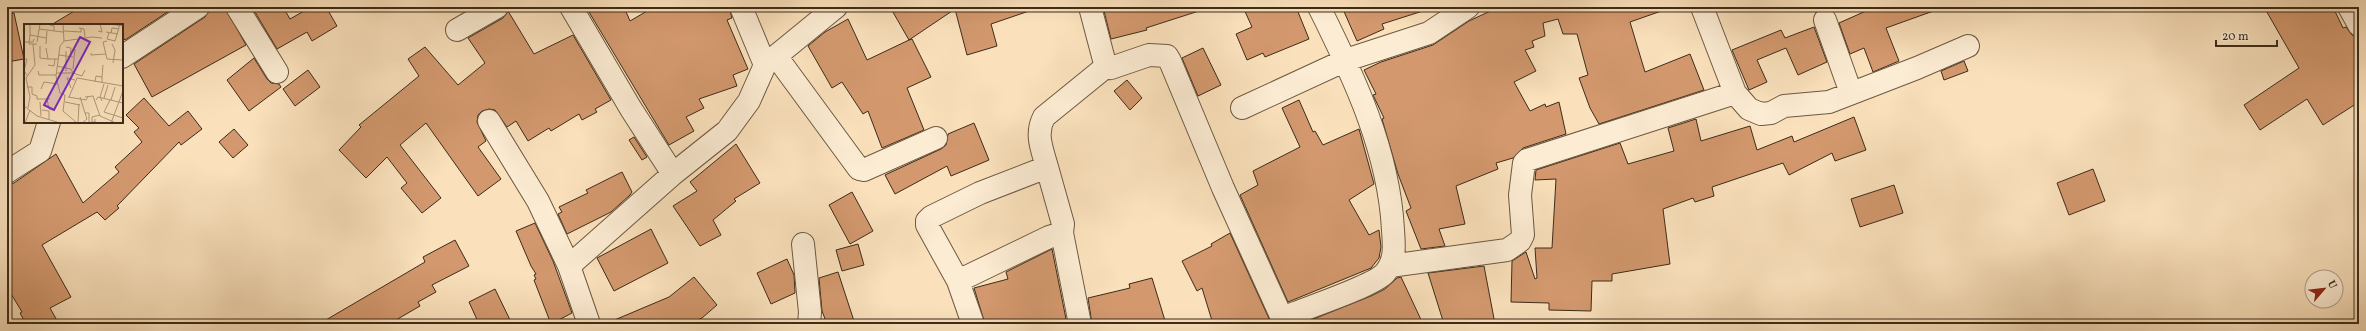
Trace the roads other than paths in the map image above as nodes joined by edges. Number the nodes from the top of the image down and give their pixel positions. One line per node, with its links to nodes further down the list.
1 (198, 7): 16 (street)
2 (237, 7): 20 (street)
3 (496, 7): 14 (street)
4 (571, 7): 29 (street)
5 (741, 7): 18 (street)
6 (836, 7): 18 (street)
7 (1090, 7): 19 (street)
8 (1319, 7): 17 (street)
9 (1468, 7): 17 (street)
10 (1702, 7): 21 (street)
11 (2349, 7): 13 (street)
12 (1825, 20): 22 (street)
13 (2359, 25)
14 (456, 30)
15 (1968, 46): 22 (street)
16 (123, 56)
17 (1346, 60): 23 (street); 33 (street)
18 (770, 61): 26 (street); 29 (street)
19 (1108, 65): 27 (street); 35 (street)
20 (277, 72)
21 (1735, 93): 22 (street); 33 (street)
22 (1851, 93)
23 (1242, 108)
24 (489, 121): 32 (street)
25 (49, 123): 28 (street)
26 (936, 138)
27 (1047, 167): 30 (street); 34 (street)
28 (7, 172)
29 (673, 174): 32 (street)
30 (1062, 233): 34 (street); 39 (street)
31 (803, 244): 37 (street)
32 (569, 266): 36 (street)
33 (1390, 266): 35 (street)
34 (958, 280): 38 (street)
35 (1284, 321)
36 (589, 324)
37 (809, 324)
38 (973, 324)
39 (1080, 324)

